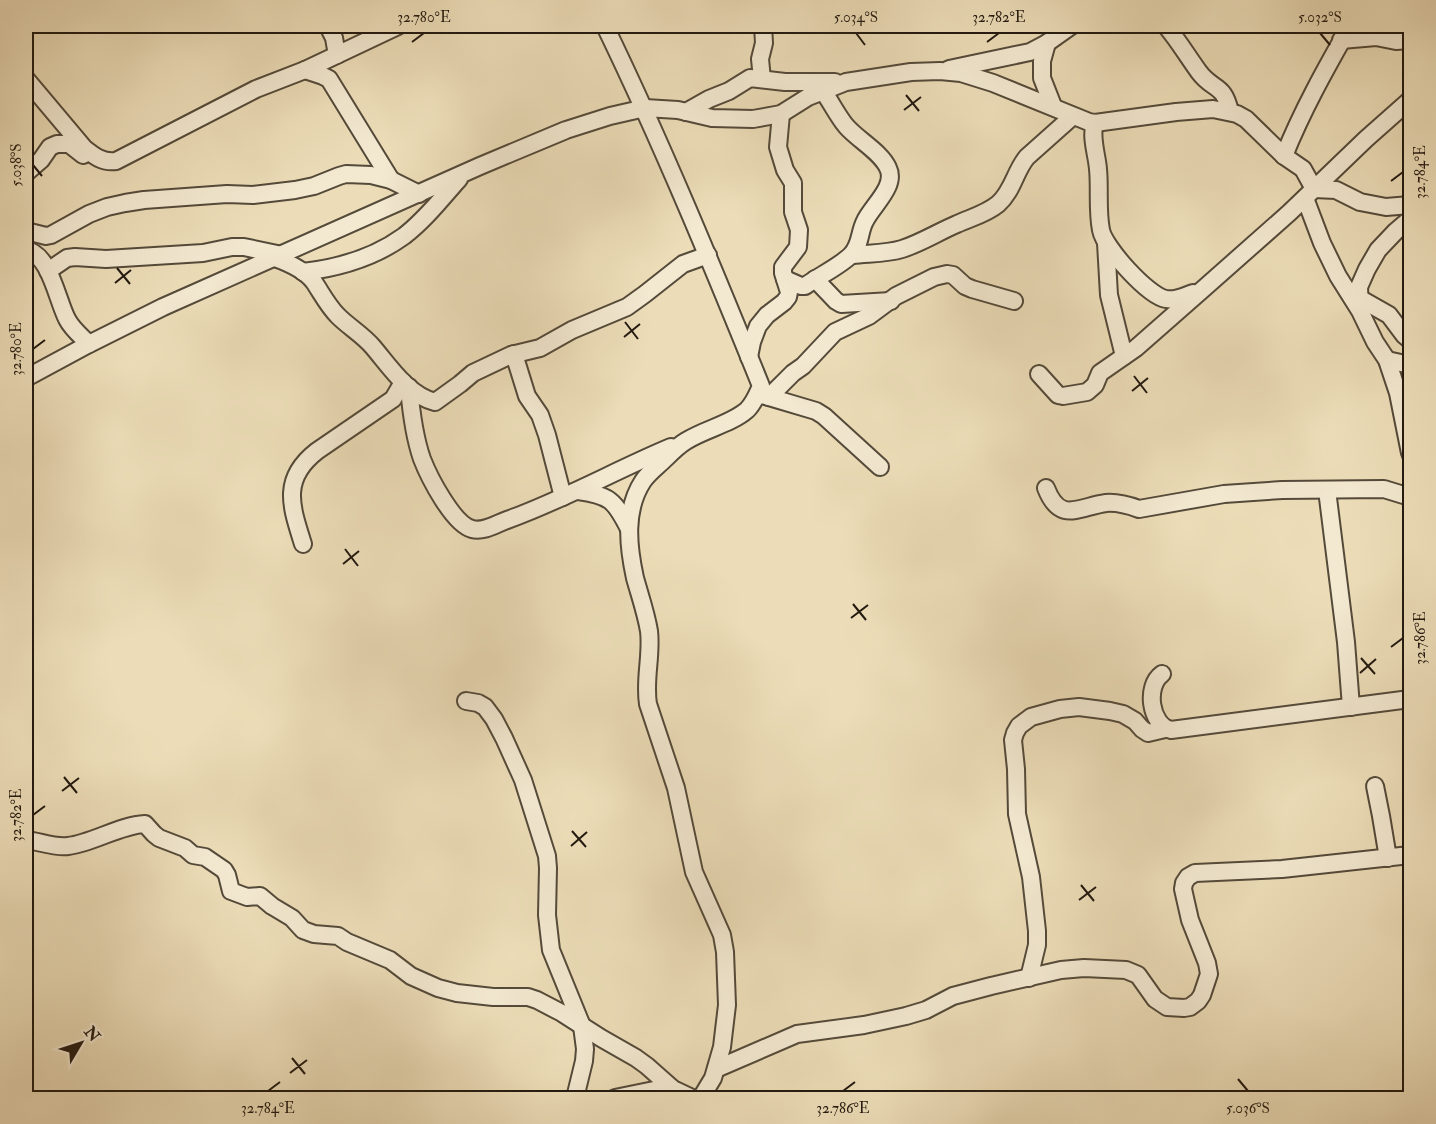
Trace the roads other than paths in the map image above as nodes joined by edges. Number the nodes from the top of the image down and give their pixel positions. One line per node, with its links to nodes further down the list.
1 (328, 26): 10 (street)
2 (398, 26): 10 (street)
3 (606, 26): 19 (street)
4 (763, 26): 14 (street)
5 (1071, 26): 9 (street)
6 (1166, 26): 21 (street)
7 (1346, 33): 8 (street); 25 (street)
8 (1410, 40)
9 (1047, 44): 12 (street); 18 (street)
10 (338, 55): 11 (street)
11 (305, 70): 26 (street); 29 (street)
12 (940, 71): 15 (street); 18 (street)
13 (26, 79): 26 (street)
14 (762, 79): 15 (street); 20 (street)
15 (846, 82): 16 (street)
16 (823, 91): 22 (street); 38 (street)
17 (1410, 100): 30 (street)
18 (1053, 106): 23 (street)
19 (645, 108): 20 (street); 28 (street); 37 (street)
20 (686, 112): 22 (street)
21 (1230, 112): 24 (street); 25 (street)
22 (781, 114): 42 (street)
23 (1072, 116): 24 (street); 38 (street)
24 (1095, 123): 35 (street)
25 (1284, 156): 30 (street)
26 (121, 159): 27 (street)
27 (26, 173)
28 (464, 174): 31 (street); 41 (street)
29 (392, 180): 31 (street); 34 (street)
30 (1310, 193): 32 (street); 44 (street); 47 (street)
31 (419, 194): 39 (street)
32 (1410, 205)
33 (1410, 219): 47 (street)
34 (26, 231)
35 (1106, 243): 44 (street); 51 (street)
36 (26, 250): 40 (street)
37 (708, 255): 50 (street); 52 (street)
38 (852, 255): 43 (street)
39 (278, 256): 40 (street); 41 (street); 49 (street)
40 (48, 271): 49 (street)
41 (303, 272): 57 (street)
42 (785, 279): 43 (street); 52 (street)
43 (815, 279): 45 (street)
44 (1202, 290): 51 (street)
45 (891, 301): 46 (street); 58 (street)
46 (1014, 301)
47 (1359, 305): 48 (street); 53 (street)
48 (1410, 340)
49 (89, 344): 56 (street)
50 (514, 354): 57 (street); 64 (street)
51 (1124, 356): 55 (street)
52 (749, 357): 58 (street)
53 (1387, 360): 54 (street); 60 (street)
54 (1410, 365)
55 (1039, 374)
56 (26, 378)
57 (406, 385): 64 (street); 67 (street)
58 (764, 395): 59 (street); 61 (street)
59 (684, 442): 64 (street); 66 (street)
60 (1410, 453)
61 (880, 467)
62 (1046, 488): 63 (street)
63 (1327, 490): 65 (street); 71 (street)
64 (570, 494): 66 (street)
65 (1410, 496)
66 (630, 529): 79 (street)
67 (303, 544)
68 (1162, 674): 72 (street)
69 (1410, 699): 71 (street)
70 (466, 701): 78 (street)
71 (1351, 707): 72 (street)
72 (1166, 729): 77 (street)
73 (1375, 786): 76 (street)
74 (26, 840): 78 (street)
75 (1410, 855): 76 (street)
76 (1388, 858): 77 (street)
77 (1029, 978): 79 (street)
78 (582, 1026): 80 (street); 81 (street)
79 (716, 1069): 84 (street)
80 (673, 1089): 82 (street); 83 (street)
81 (575, 1098)
82 (615, 1098)
83 (692, 1098)
84 (701, 1098)

